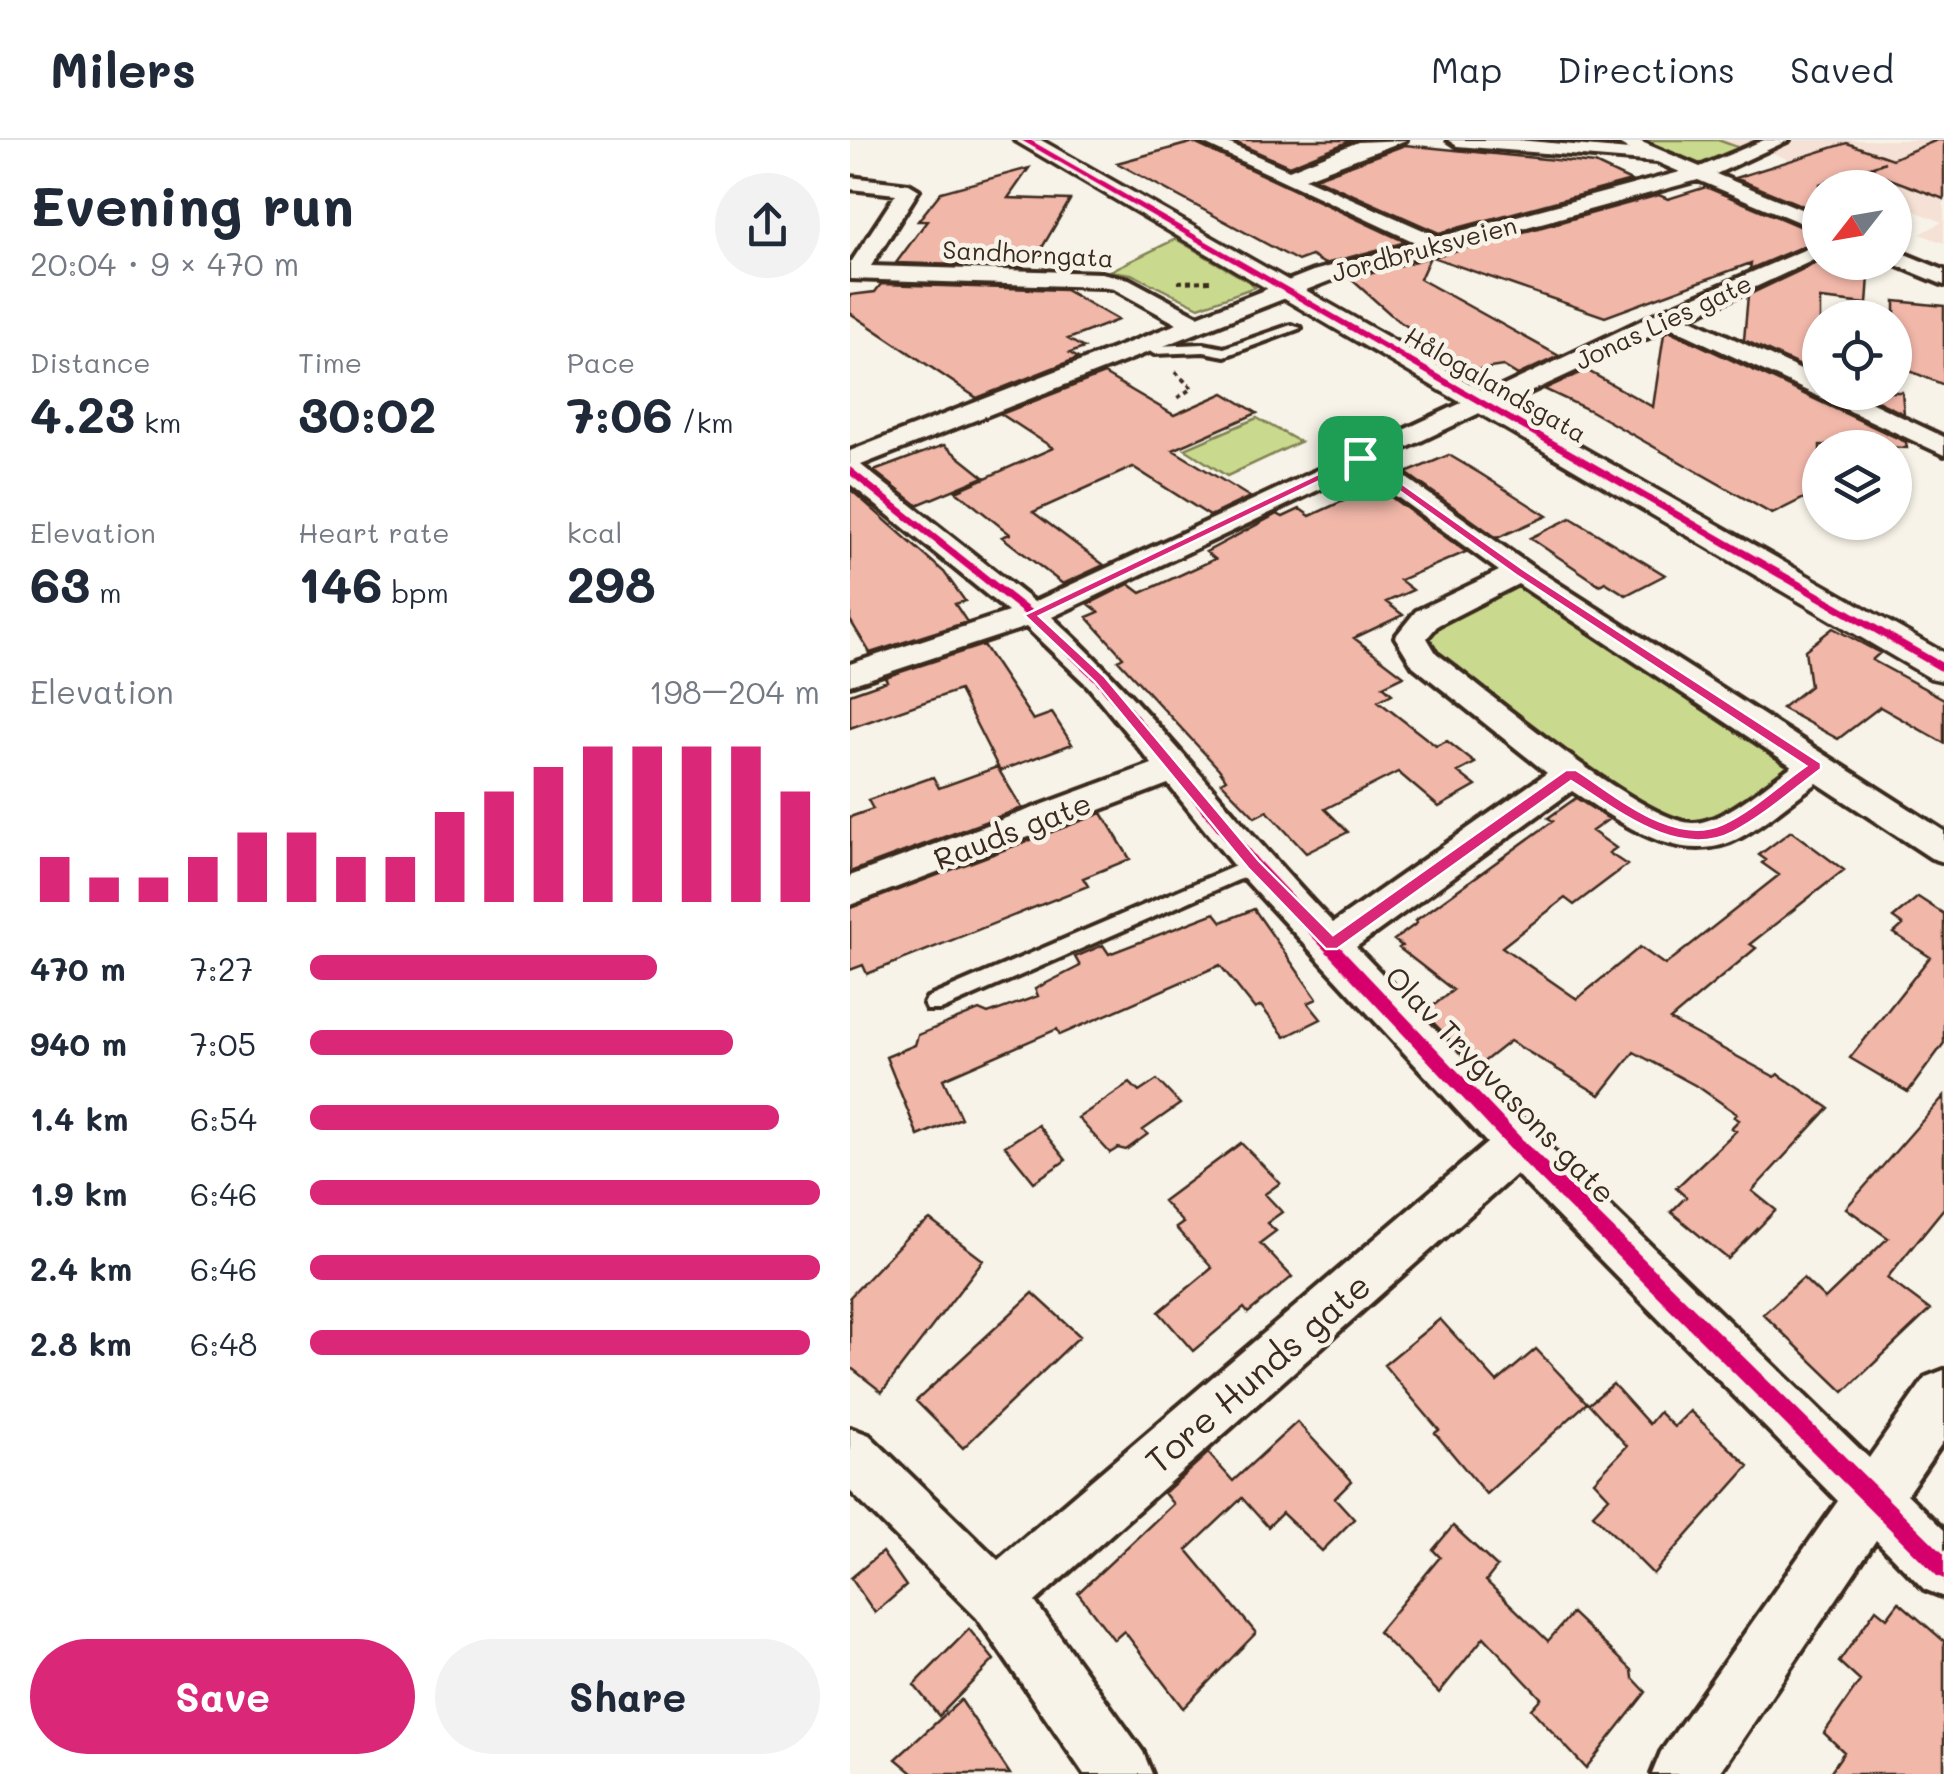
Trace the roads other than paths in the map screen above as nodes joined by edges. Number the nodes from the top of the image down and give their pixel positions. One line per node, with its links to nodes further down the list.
1 (1024, 140): 18 (street, Hålogalandsgata)
2 (1056, 140): 18 (street, Hålogalandsgata)
3 (1205, 140): 10 (street)
4 (1398, 140): 10 (street)
5 (1457, 140): 8 (street)
6 (1621, 140): 8 (street)
7 (1780, 140): 9 (street, Jordbruksveien)
8 (1668, 160): 9 (street)
9 (1701, 173): 12 (street); 13 (street, Jordbruksveien)
10 (1290, 177): 13 (street)
11 (850, 182): 16 (street)
12 (1802, 217)
13 (1436, 244): 18 (street, Jordbruksveien)
14 (1802, 256): 19 (street, Jonas Lies gate)
15 (1912, 264): 17 (street)
16 (852, 277): 20 (street, Sandhorngata)
17 (1944, 278)
18 (1295, 285): 20 (street, Jordbruksveien); 24 (street, Hålogalandsgata)
19 (1667, 317): 23 (street); 24 (street, Jonas Lies gate)
20 (1193, 323): 22 (street, Jordbruksveien)
21 (1295, 328): 22 (lane)
22 (1143, 343): 28 (street, Jordbruksveien)
23 (1802, 381)
24 (1492, 399): 27 (street, Jonas Lies gate); 32 (street, Hålogalandsgata); 33 (street, Hålogalandsgata)
25 (1866, 410): 26 (street)
26 (1944, 447)
27 (1360, 458): 30 (street); 31 (street, Jonas Lies gate)
28 (850, 460)
29 (850, 470): 31 (street, Olav Trygvasons gate)
30 (1520, 572): 35 (street); 37 (street)
31 (1030, 615): 34 (street, Jonas Lies gate); 36 (street, Olav Trygvasons gate)
32 (1944, 638)
33 (1944, 670)
34 (850, 675)
35 (1816, 766): 37 (street); 38 (street)
36 (1174, 769): 39 (street, Olav Trygvasons gate); 40 (street, Rauds gate)
37 (1571, 774): 41 (street)
38 (1944, 849)
39 (1254, 864): 41 (street, Olav Trygvasons gate); 42 (lane)
40 (850, 891)
41 (1332, 944): 43 (street, Olav Trygvasons gate)
42 (934, 1004)
43 (1517, 1145): 46 (street, Olav Trygvasons gate); 48 (street, Tore Hunds gate)
44 (1944, 1395): 46 (street)
45 (850, 1454): 48 (street)
46 (1873, 1500): 47 (street, Olav Trygvasons gate); 50 (street)
47 (1944, 1569)
48 (997, 1598): 49 (street)
49 (1121, 1774)
50 (1683, 1774)

